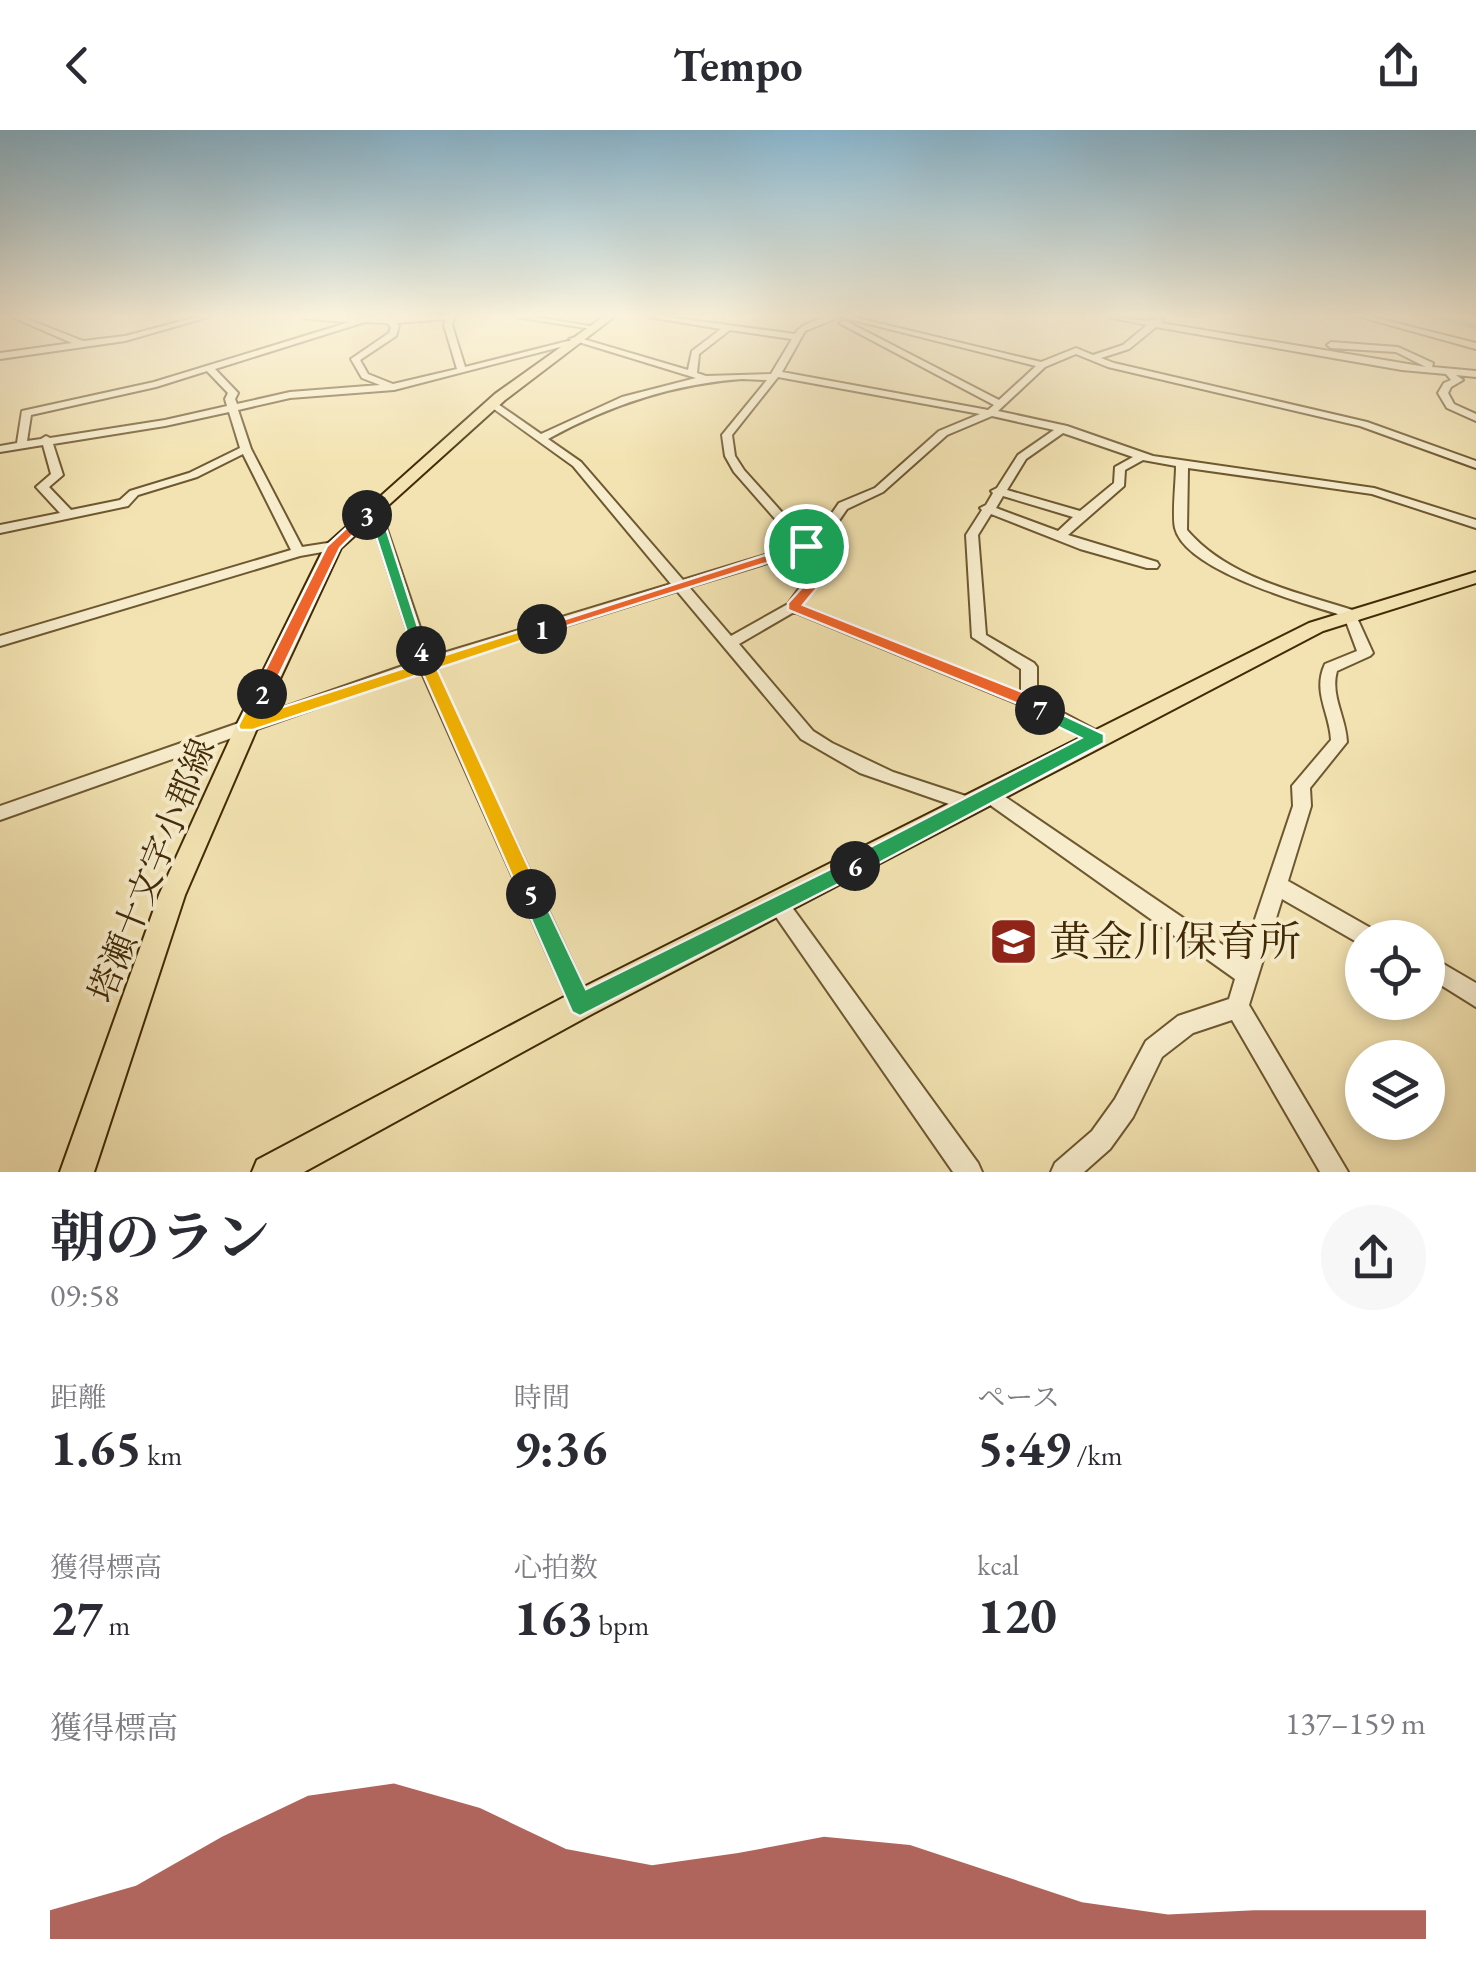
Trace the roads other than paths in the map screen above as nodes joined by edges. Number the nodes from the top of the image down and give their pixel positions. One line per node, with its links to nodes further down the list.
1 (220, 366): 14 (street)
2 (359, 366): 21 (street)
3 (460, 366): 15 (street)
4 (484, 366): 15 (street)
5 (540, 366): 22 (main road, 塔瀬十文字小郡線)
6 (661, 366): 17 (street)
7 (693, 366): 17 (street)
8 (781, 366): 19 (street)
9 (924, 366): 23 (street)
10 (1040, 366): 23 (street)
11 (1125, 366): 35 (street)
12 (1408, 366): 16 (street)
13 (1431, 366): 16 (street)
14 (210, 369): 24 (street); 30 (street)
15 (462, 372): 21 (street)
16 (1445, 372): 18 (street); 26 (street)
17 (692, 374): 20 (street)
18 (1476, 374)
19 (775, 376): 20 (street); 25 (street); 43 (street)
20 (706, 378): 28 (street)
21 (394, 387): 24 (street)
22 (492, 404): 28 (street); 38 (main road, 塔瀬十文字小郡線)
23 (1000, 404): 25 (street)
24 (232, 405): 29 (street); 32 (street)
25 (990, 414): 27 (street); 43 (street)
26 (1476, 418)
27 (1063, 428): 33 (street); 36 (street)
28 (543, 437): 50 (street)
29 (46, 438): 30 (street); 39 (street)
30 (22, 442): 31 (street)
31 (0, 449)
32 (246, 449): 39 (street); 47 (street)
33 (1142, 456): 34 (street); 40 (street)
34 (1182, 464): 41 (street); 52 (street)
35 (1476, 465)
36 (997, 491): 37 (street); 40 (street)
37 (986, 508): 44 (street); 56 (street)
38 (374, 509): 45 (main road, 塔瀬十文字小郡線); 55 (street)
39 (66, 512): 42 (street)
40 (1077, 514): 44 (street)
41 (1476, 524)
42 (0, 529)
43 (794, 532): 46 (street)
44 (1060, 536): 48 (street)
45 (334, 546): 47 (street); 57 (main road, 塔瀬十文字小郡線)
46 (806, 546): 50 (street); 51 (street)
47 (298, 552): 53 (street)
48 (1152, 565)
49 (1476, 577): 52 (main road)
50 (682, 587): 54 (street); 55 (street)
51 (793, 607): 54 (street); 56 (street)
52 (1354, 617): 58 (main road); 61 (street)
53 (0, 641)
54 (730, 643): 59 (street)
55 (426, 664): 57 (street); 67 (street)
56 (1029, 702): 58 (street)
57 (246, 726): 60 (street); 69 (main road, 塔瀬十文字小郡線)
58 (1097, 738): 59 (main road)
59 (982, 801): 62 (main road); 64 (street)
60 (0, 813)
61 (1278, 886): 63 (street); 64 (street)
62 (779, 905): 67 (main road); 71 (street)
63 (1345, 924)
64 (1248, 976): 68 (street)
65 (1445, 977): 66 (street)
66 (1476, 996)
67 (580, 1004): 70 (main road)
68 (1237, 1007): 72 (street); 73 (street)
69 (77, 1172)
70 (269, 1172)
71 (969, 1172)
72 (1064, 1172)
73 (1335, 1172)

